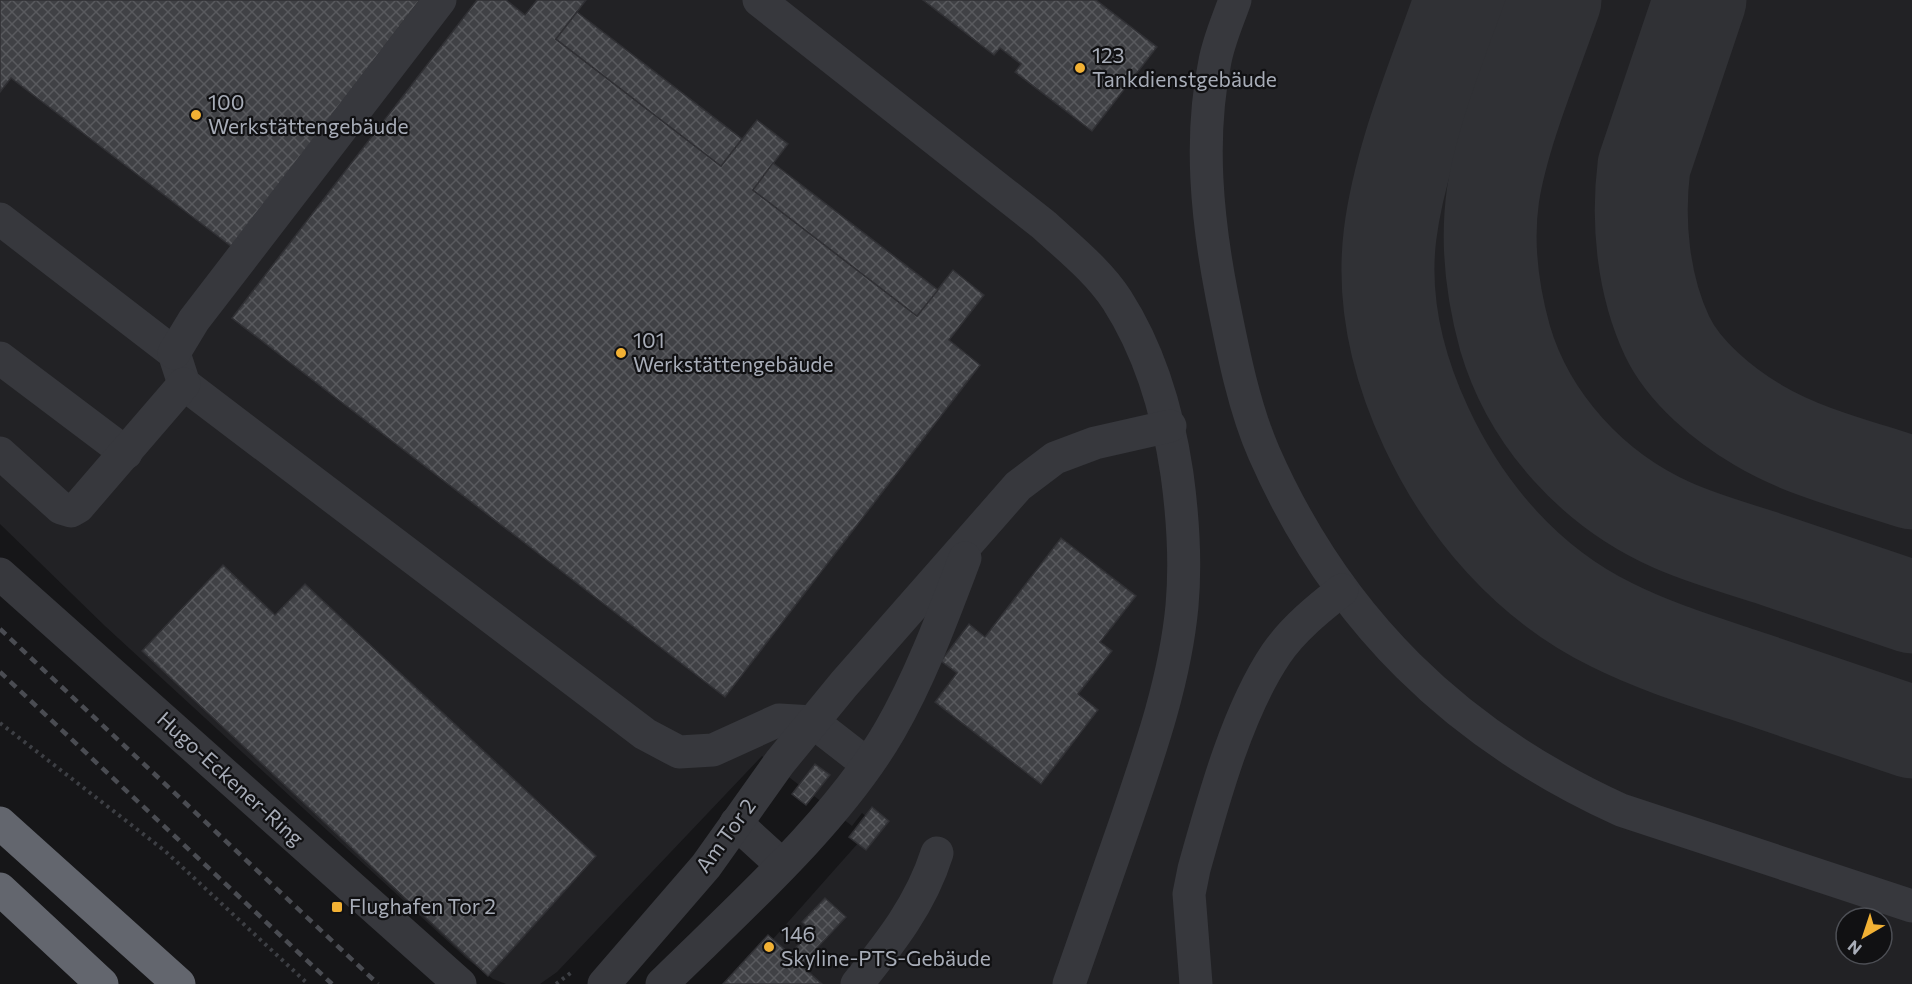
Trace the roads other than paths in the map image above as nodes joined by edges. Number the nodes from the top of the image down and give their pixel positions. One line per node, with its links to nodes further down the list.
1 (440, 0): 5 (street)
2 (759, 0): 8 (street)
3 (1229, 3): 13 (street)
4 (0, 219): 5 (street)
5 (174, 352): 7 (street)
6 (0, 358): 10 (street)
7 (184, 384): 10 (street); 14 (street)
8 (1170, 426): 11 (street, Am Tor 2); 28 (street)
9 (0, 453): 10 (street)
10 (126, 453)
11 (973, 540): 14 (street, Am Tor 2); 15 (street)
12 (0, 574): 24 (street, Hugo-Eckener-Ring)
13 (1342, 590): 21 (street); 29 (street)
14 (813, 722): 15 (street); 17 (street, Am Tor 2)
15 (867, 764): 19 (street)
16 (0, 823): 23 (highway)
17 (736, 823): 19 (street); 25 (street, Am Tor 2)
18 (938, 853): 27 (street)
19 (782, 865): 26 (street)
20 (0, 889): 22 (highway)
21 (1912, 906)
22 (102, 984)
23 (179, 984)
24 (460, 984)
25 (604, 984)
26 (662, 984)
27 (857, 984)
28 (1069, 984)
29 (1196, 984)

